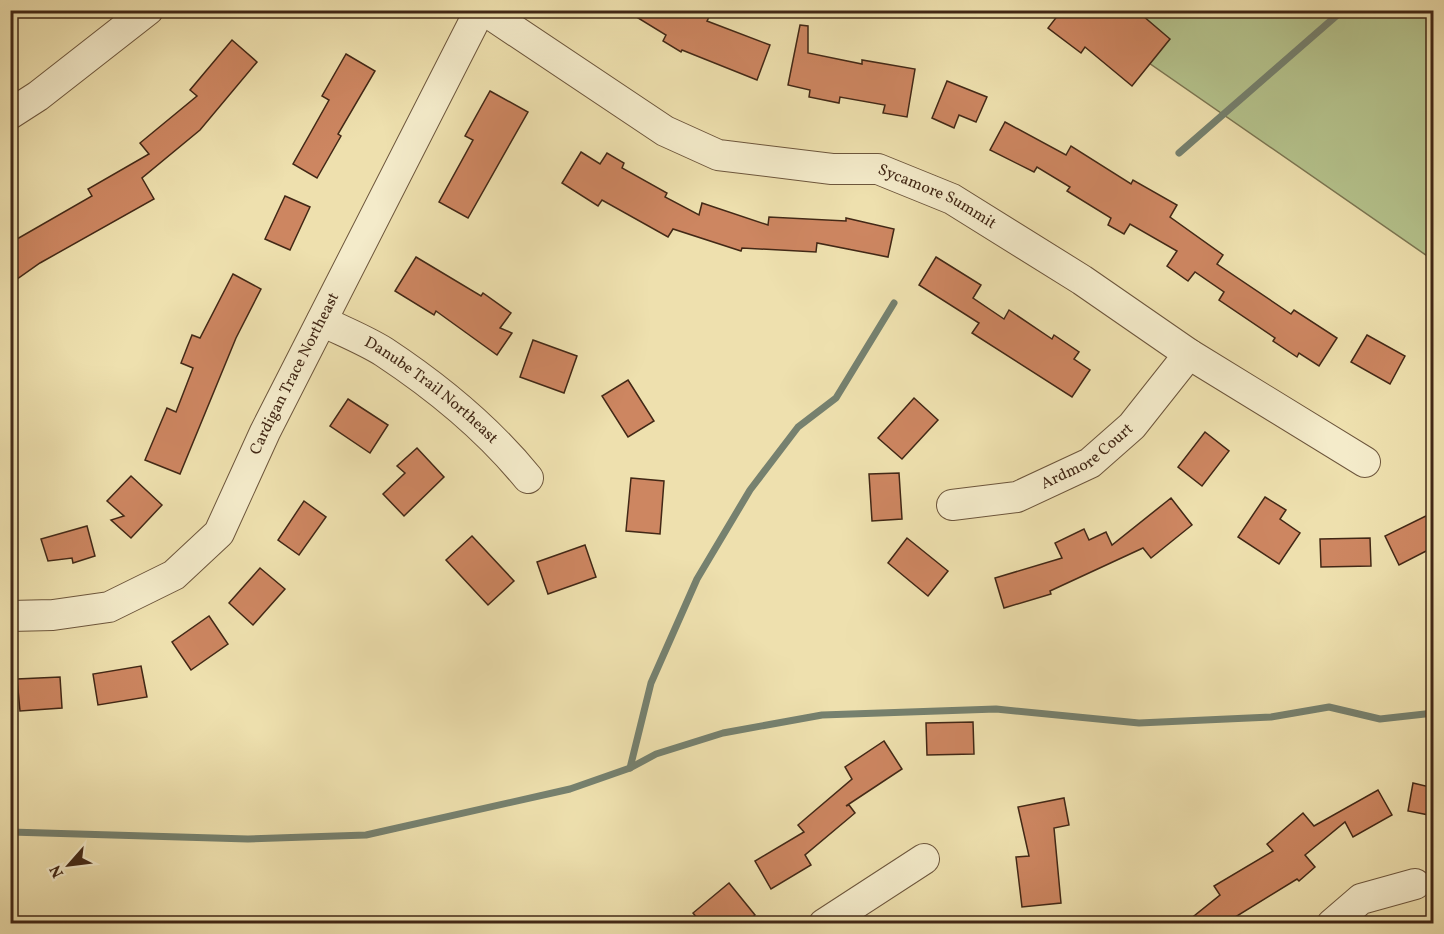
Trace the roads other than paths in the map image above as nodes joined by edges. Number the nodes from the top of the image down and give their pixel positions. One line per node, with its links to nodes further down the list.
1 (148, 10): 3 (street)
2 (482, 10): 4 (street, Cardigan Trace Northeast); 5 (street, Sycamore Summit)
3 (10, 114)
4 (322, 321): 7 (street, Danube Trail Northeast); 9 (street, Cardigan Trace Northeast)
5 (1189, 354): 6 (street, Sycamore Summit); 8 (street, Ardmore Court)
6 (1365, 462)
7 (528, 478)
8 (952, 505)
9 (10, 616)
10 (924, 859): 12 (street)
11 (1415, 884): 13 (street)
12 (824, 924)
13 (1332, 924)

